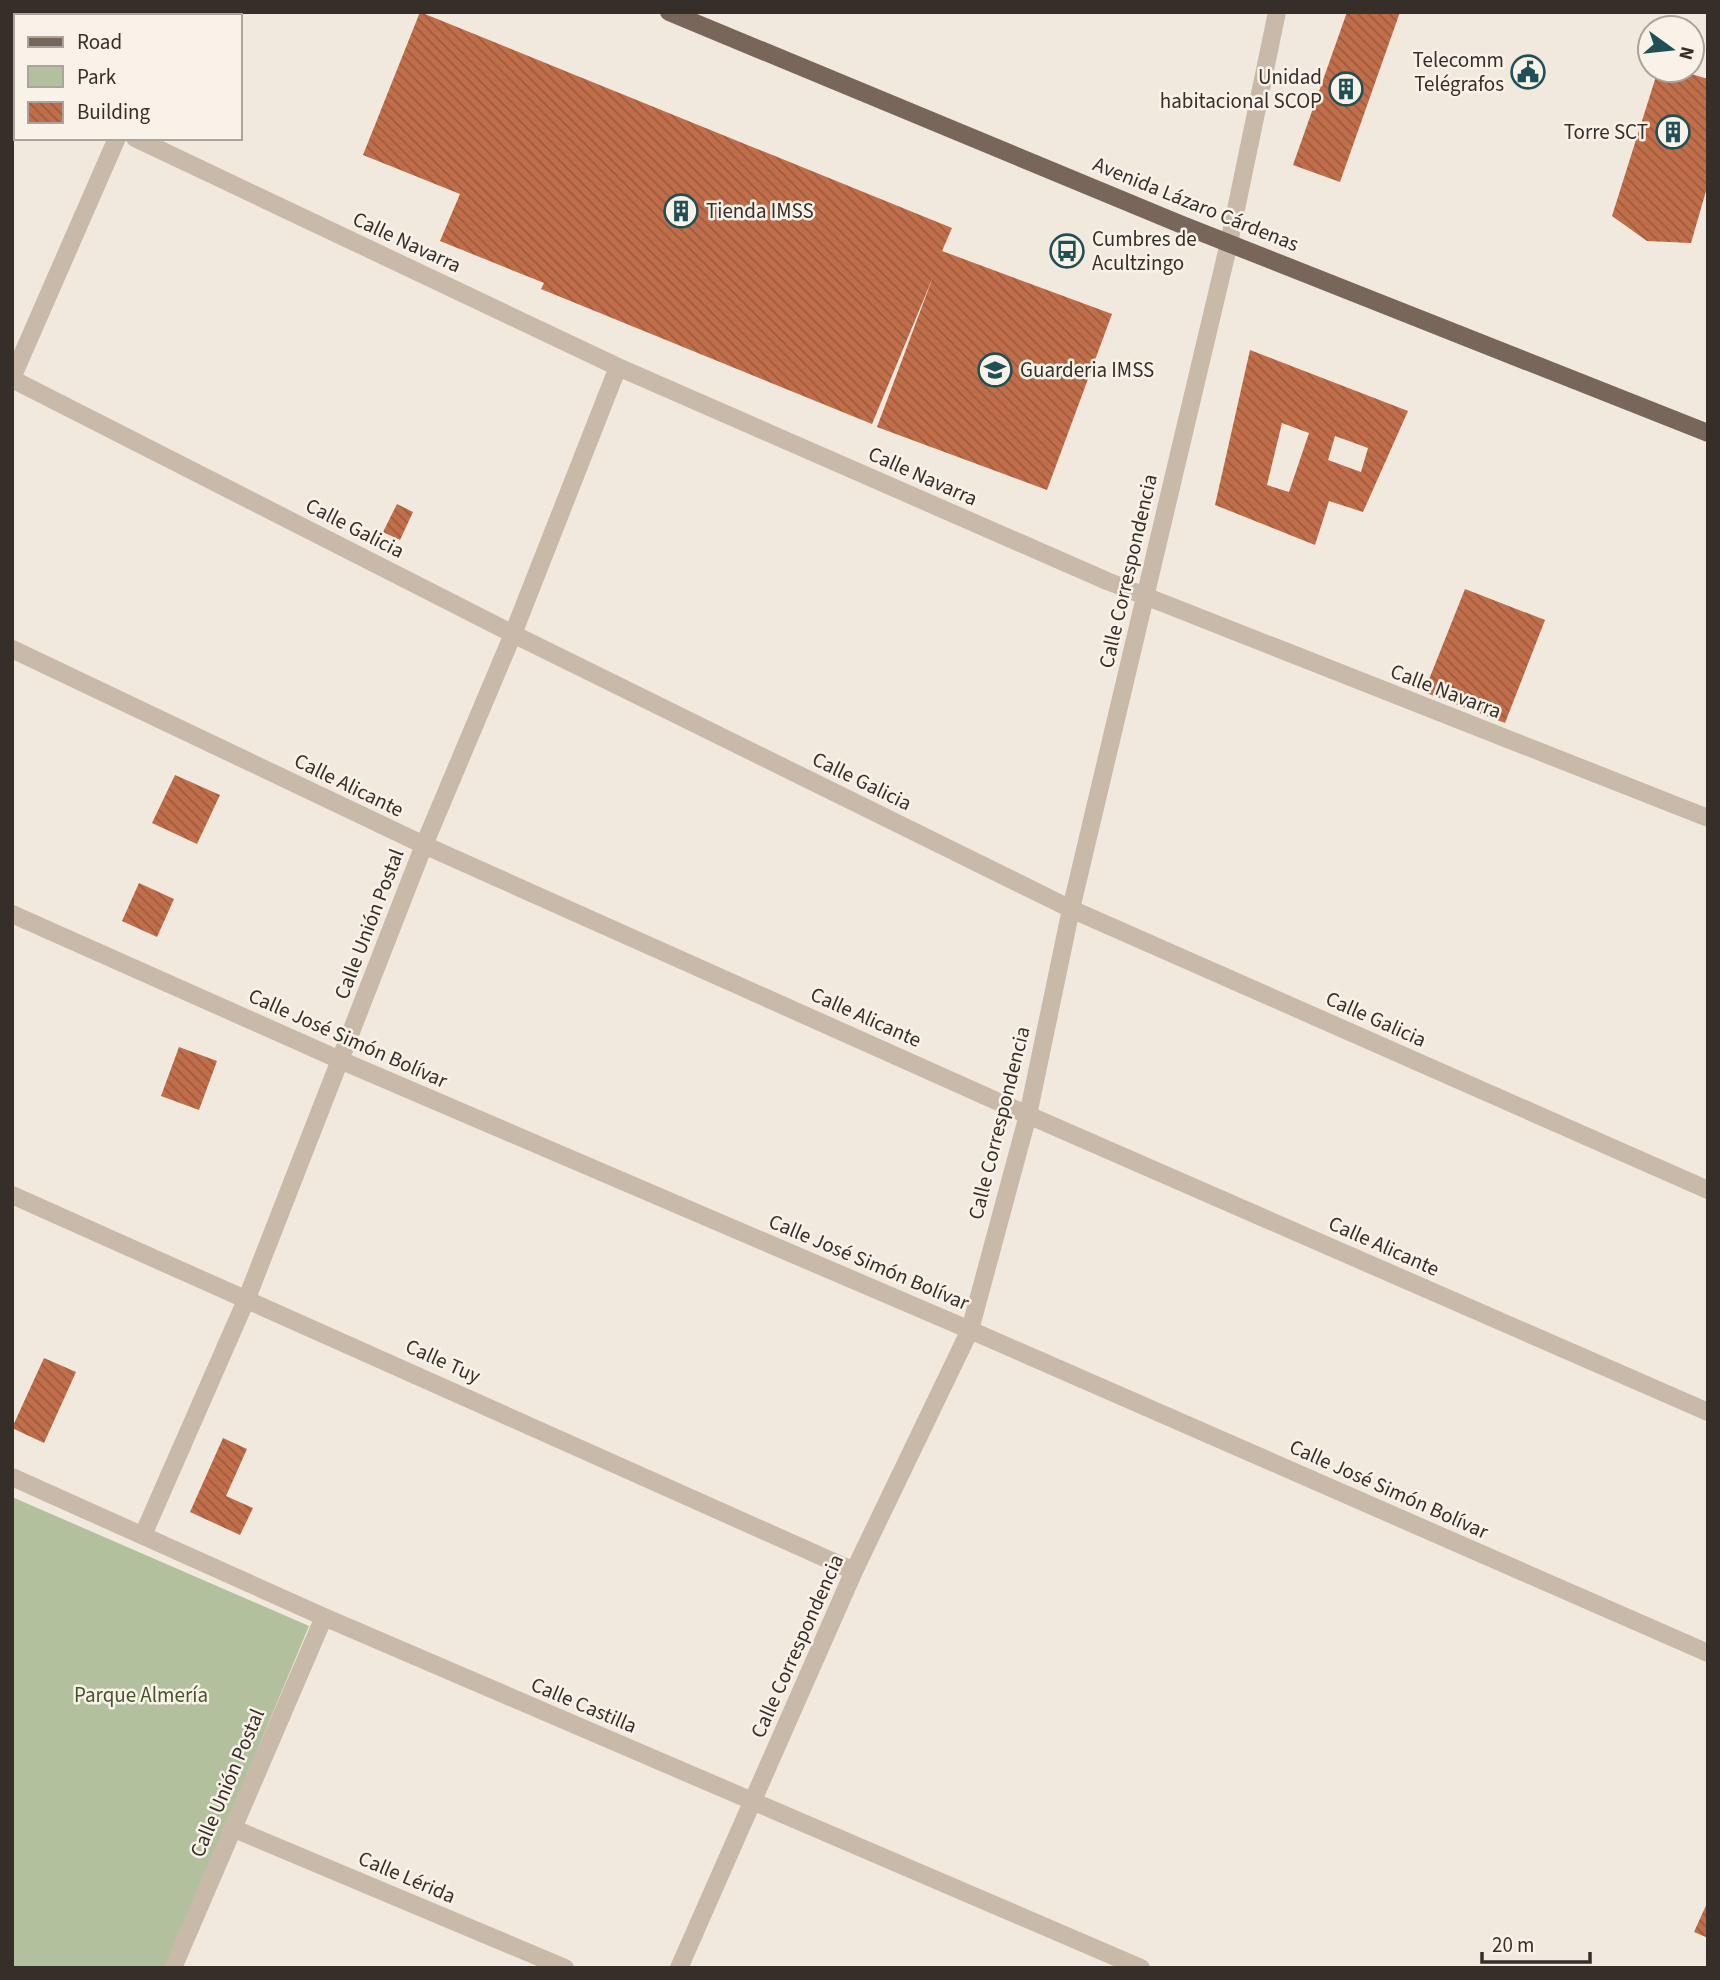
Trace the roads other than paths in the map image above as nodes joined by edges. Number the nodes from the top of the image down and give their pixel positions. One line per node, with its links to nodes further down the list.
1 (669, 12): 5 (main road, Avenida Lázaro Cárdenas)
2 (1277, 12): 5 (street, Calle Correspondencia)
3 (116, 140): 7 (street)
4 (139, 140): 6 (street, Calle Navarra)
5 (1229, 243): 8 (main road, Avenida Lázaro Cárdenas); 9 (street, Calle Correspondencia)
6 (618, 367): 9 (street, Calle Navarra); 10 (street, Calle Unión Postal)
7 (12, 379): 10 (street, Calle Galicia)
8 (1708, 433)
9 (1145, 597): 12 (street, Calle Navarra); 14 (street, Calle Correspondencia)
10 (513, 634): 13 (street, Calle Unión Postal); 14 (street, Calle Galicia)
11 (12, 649): 13 (street, Calle Alicante)
12 (1708, 818)
13 (424, 845): 16 (street, Calle Unión Postal); 17 (street, Calle Alicante)
14 (1071, 909): 17 (street, Calle Correspondencia); 18 (street, Calle Galicia)
15 (12, 914): 16 (street, Calle José Simón Bolívar)
16 (340, 1060): 20 (street, Calle Unión Postal); 21 (street, Calle José Simón Bolívar)
17 (1028, 1115): 21 (street, Calle Correspondencia); 22 (street, Calle Alicante)
18 (1708, 1190)
19 (12, 1195): 20 (street, Calle Tuy)
20 (247, 1298): 24 (street, Calle Unión Postal); 25 (street, Calle Tuy)
21 (970, 1331): 25 (street, Calle Correspondencia); 27 (street, Calle José Simón Bolívar)
22 (1708, 1412)
23 (12, 1477): 24 (street, Calle Castilla)
24 (143, 1535): 26 (street, Calle Castilla)
25 (854, 1571): 28 (street, Calle Correspondencia)
26 (324, 1617): 28 (street, Calle Castilla); 29 (street, Calle Unión Postal)
27 (1708, 1653)
28 (753, 1802): 32 (street, Calle Correspondencia); 33 (street, Calle Castilla)
29 (232, 1828): 30 (street, Calle Unión Postal); 31 (street, Calle Lérida)
30 (173, 1968)
31 (565, 1968)
32 (679, 1968)
33 (1141, 1968)

